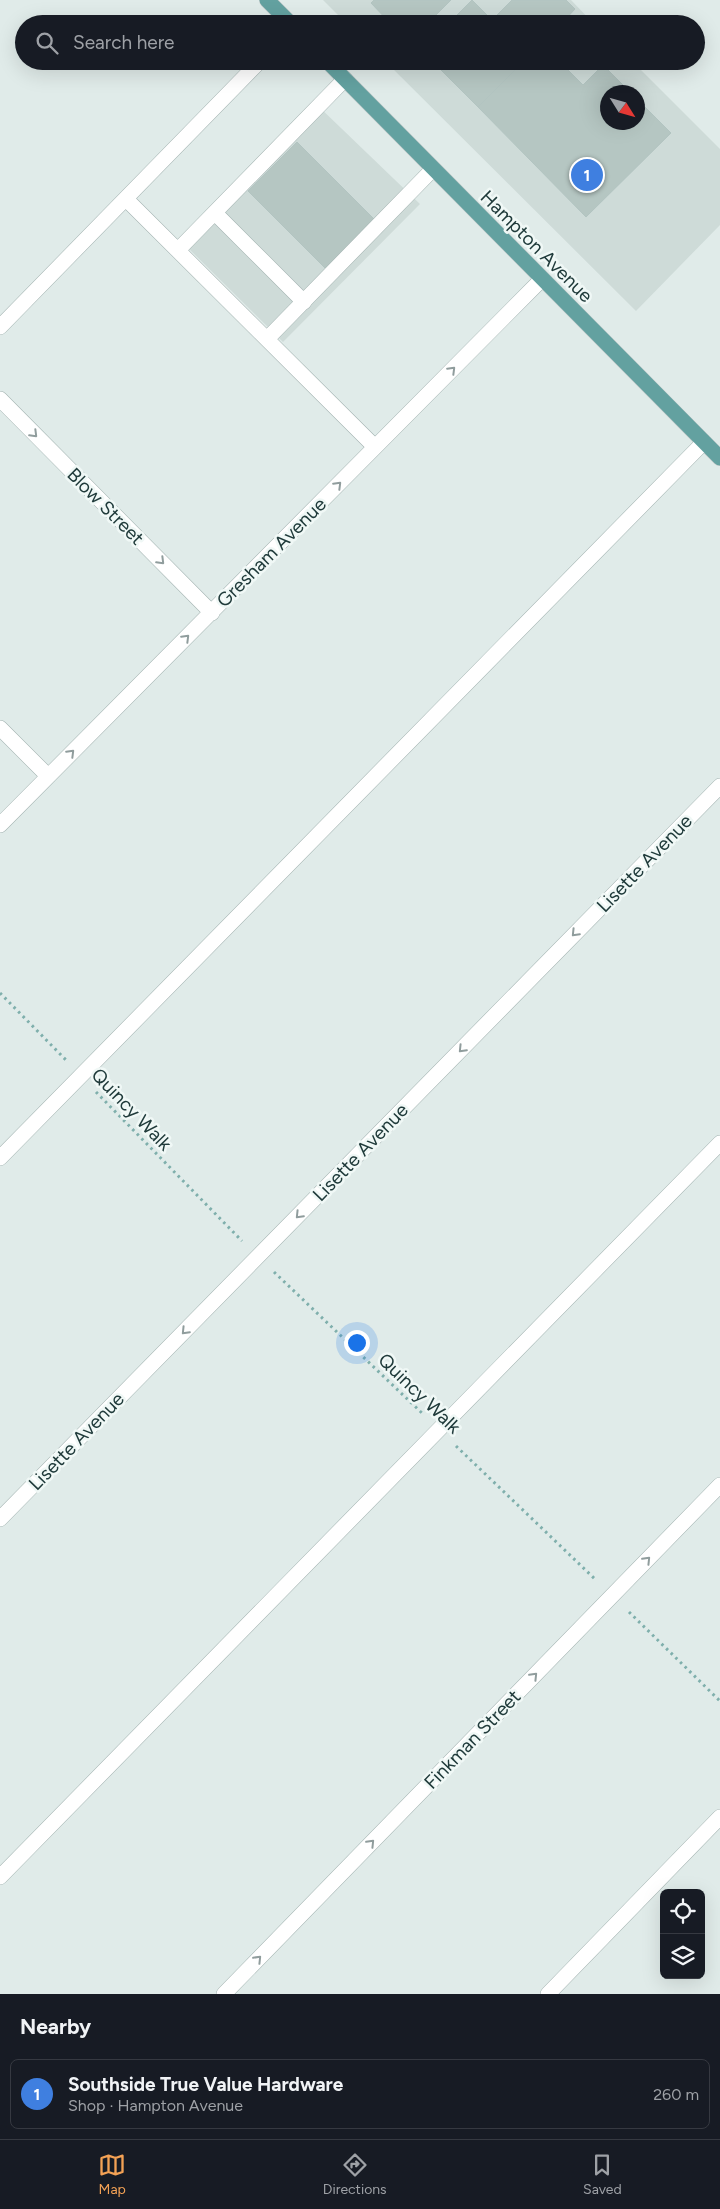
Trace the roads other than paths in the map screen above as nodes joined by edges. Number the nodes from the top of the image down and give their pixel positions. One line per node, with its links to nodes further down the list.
1 (267, 0): 2 (main road)
2 (282, 15)
3 (251, 70): 7 (street)
4 (336, 70): 5 (main road, Hampton Avenue)
5 (345, 80): 6 (main road, Hampton Avenue); 8 (street)
6 (434, 169): 10 (main road, Hampton Avenue); 11 (street)
7 (126, 198): 9 (street); 12 (street)
8 (214, 213): 9 (street); 11 (street)
9 (178, 250): 13 (street)
10 (542, 279): 15 (main road, Hampton Avenue); 16 (street, Gresham Avenue, one-way to 10)
11 (304, 302): 13 (street)
12 (0, 327)
13 (267, 339): 16 (street)
14 (0, 399): 18 (street, Blow Street, one-way to 18)
15 (704, 442): 17 (main road, Hampton Avenue); 24 (street)
16 (375, 447): 18 (street, Gresham Avenue, one-way to 16)
17 (720, 458)
18 (212, 613): 20 (street, Gresham Avenue, one-way to 18)
19 (0, 728): 20 (street)
20 (48, 776): 22 (street, Gresham Avenue)
21 (720, 786): 26 (street, Lisette Avenue, one-way to 26)
22 (0, 825)
23 (720, 1143): 28 (street)
24 (0, 1158)
25 (720, 1485): 29 (street, Finkman Street, one-way to 25)
26 (0, 1519)
27 (720, 1817): 30 (street)
28 (0, 1877)
29 (224, 1994)
30 (548, 1994)

